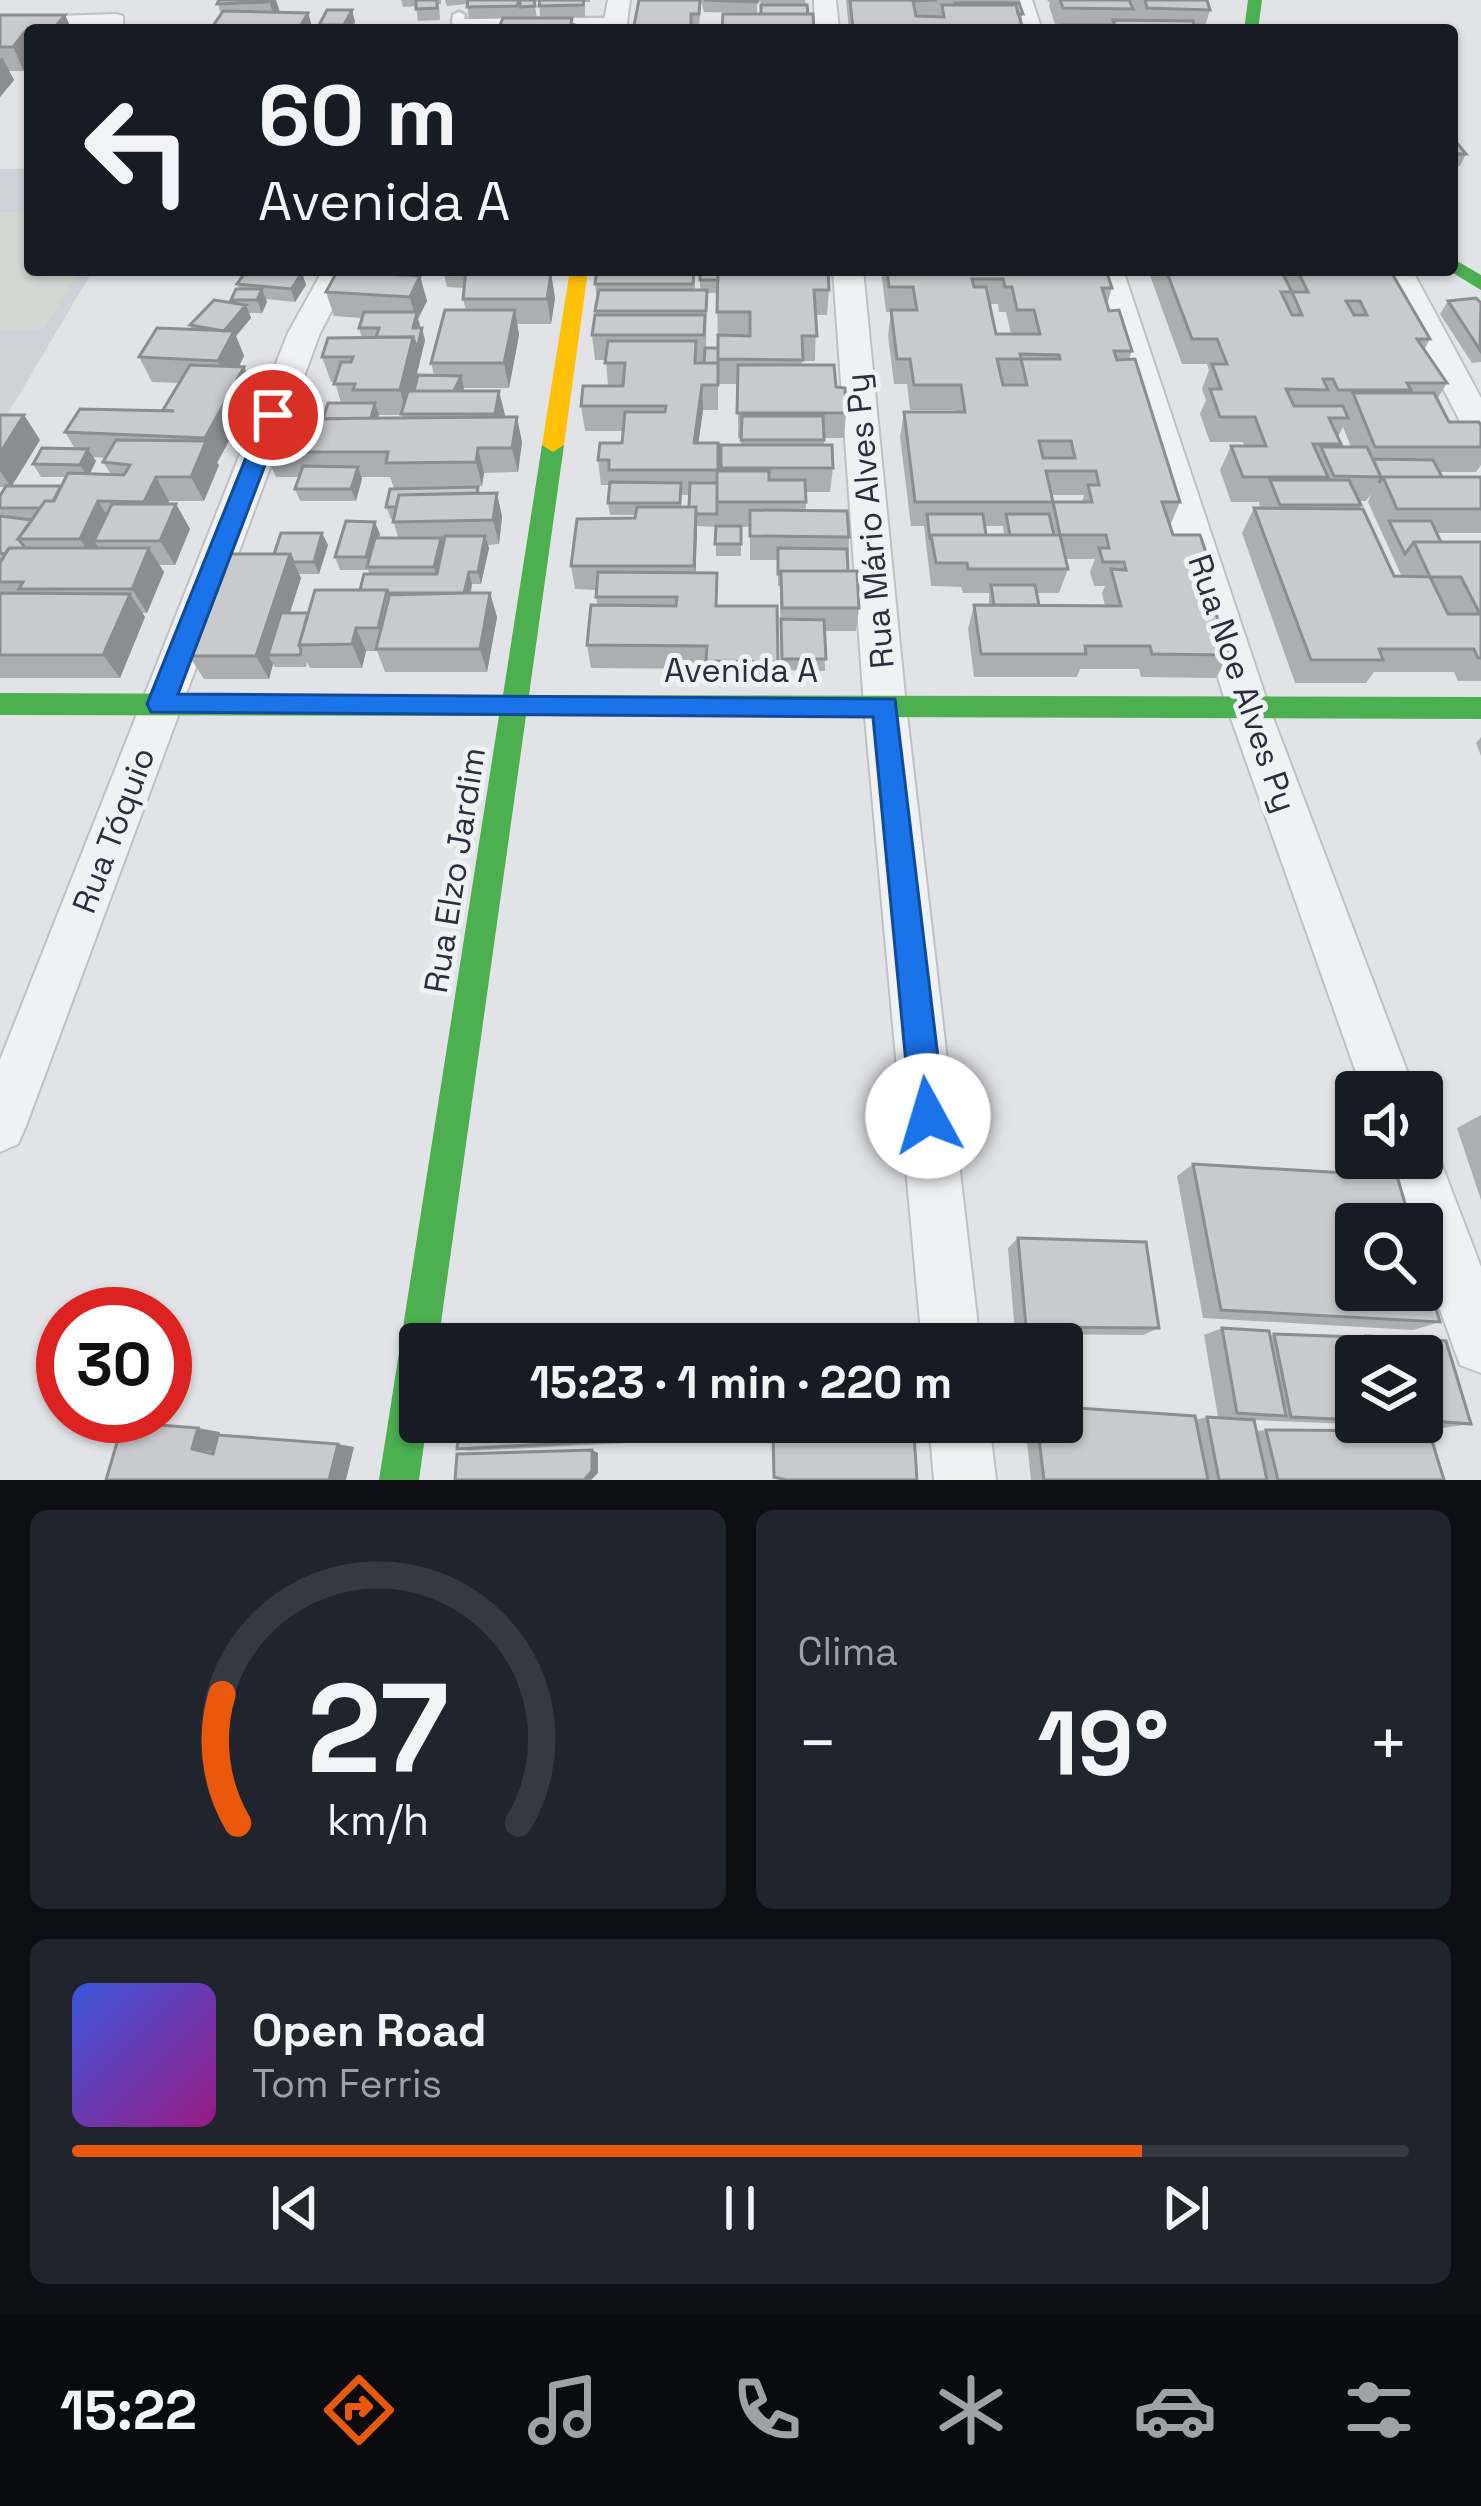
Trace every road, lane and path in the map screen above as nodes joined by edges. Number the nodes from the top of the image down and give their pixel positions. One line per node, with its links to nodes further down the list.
1 (459, 15): 2 (lane)
2 (616, 17)
3 (115, 21): 4 (street)
4 (30, 24)
5 (335, 276): 12 (street, Rua Tóquio)
6 (578, 276): 13 (street, Rua Elzo Jardim)
7 (849, 276): 14 (street, Rua Mário Alves Py)
8 (1110, 276): 15 (street, Rua Noe Alves Py)
9 (1399, 276): 10 (street)
10 (1481, 429)
11 (0, 704): 12 (street, Avenida A)
12 (161, 704): 13 (street, Avenida A); 18 (street, Rua Tóquio)
13 (515, 705): 14 (street, Avenida A); 23 (street, Rua Elzo Jardim)
14 (885, 706): 15 (street, Avenida A); 20 (street, Rua Mário Alves Py)
15 (1249, 707): 16 (street, Avenida A); 17 (street, Rua Noe Alves Py)
16 (1481, 708)
17 (1381, 1071)
18 (0, 1126)
19 (1421, 1179): 21 (street)
20 (949, 1323)
21 (1481, 1343)
22 (961, 1443): 24 (street)
23 (399, 1480)
24 (965, 1480)

